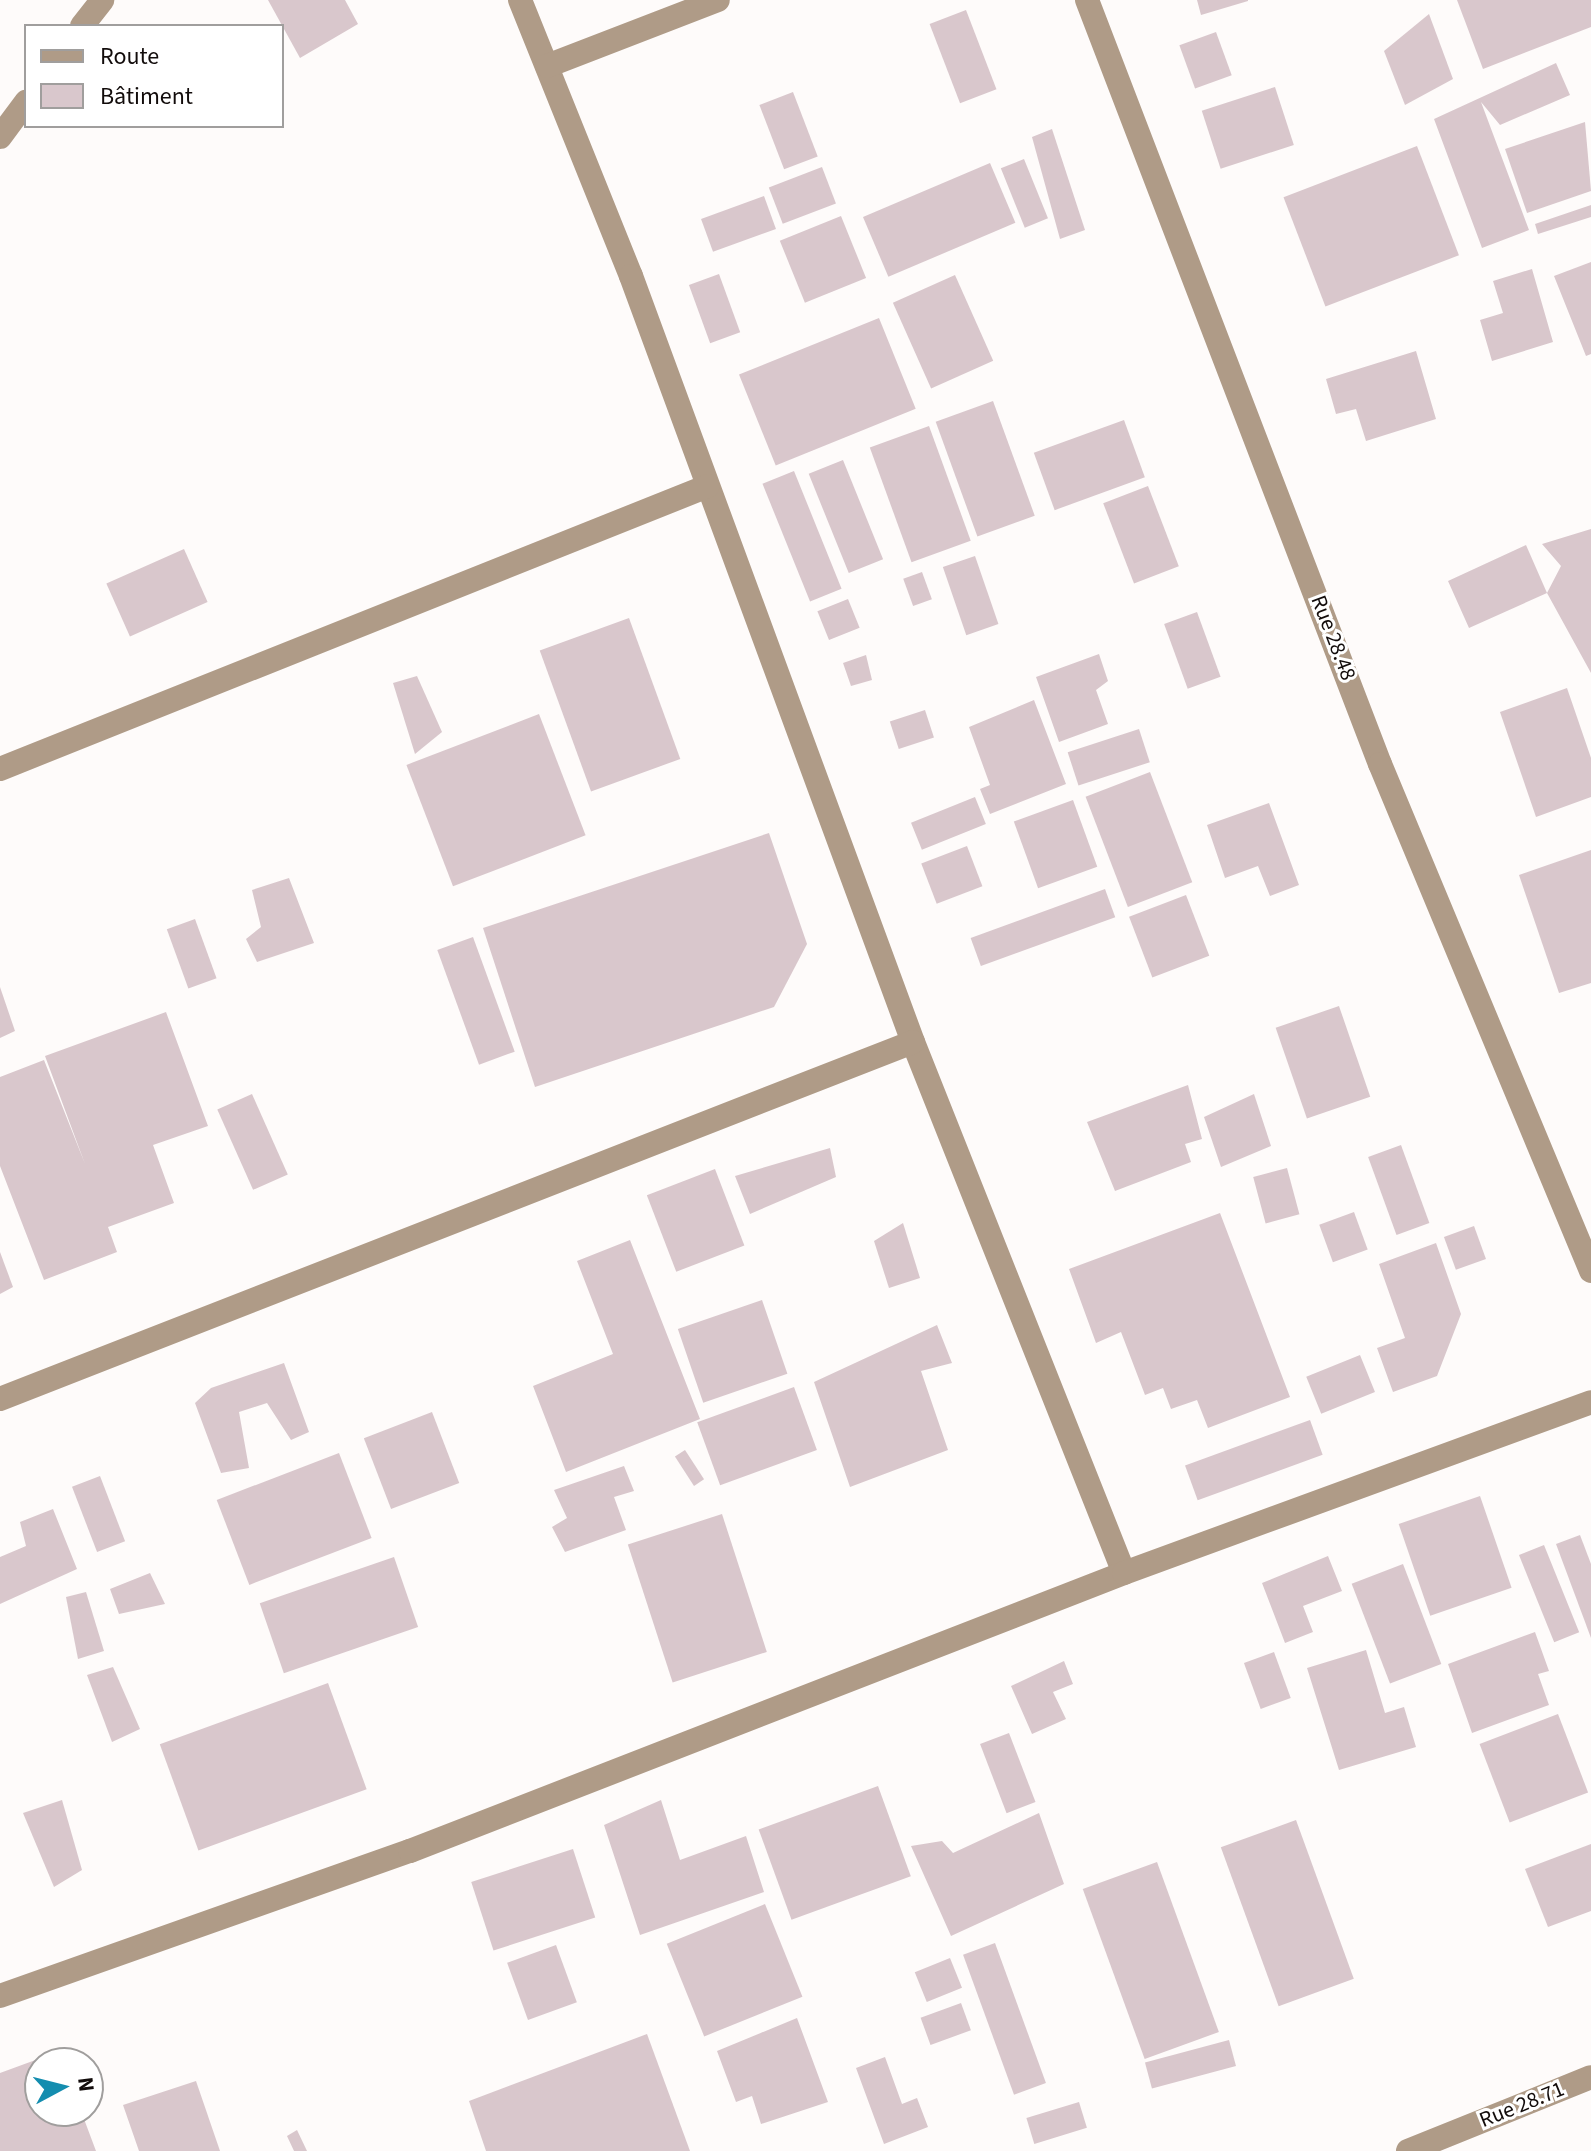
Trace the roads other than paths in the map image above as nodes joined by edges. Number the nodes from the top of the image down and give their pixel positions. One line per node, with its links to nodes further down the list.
1 (102, 0): 5 (street)
2 (520, 0): 6 (street)
3 (718, 0): 6 (street)
4 (1087, 0): 12 (street, Rue 28.48)
5 (84, 24)
6 (547, 66): 9 (street)
7 (24, 105): 8 (street)
8 (0, 137)
9 (708, 486): 10 (street); 11 (street)
10 (0, 769)
11 (913, 1042): 13 (street); 15 (street)
12 (1591, 1271)
13 (0, 1399)
14 (1591, 1402): 15 (street)
15 (1124, 1573): 16 (street)
16 (0, 1996)
17 (1591, 2077): 18 (street, Rue 28.71)
18 (1408, 2151)

